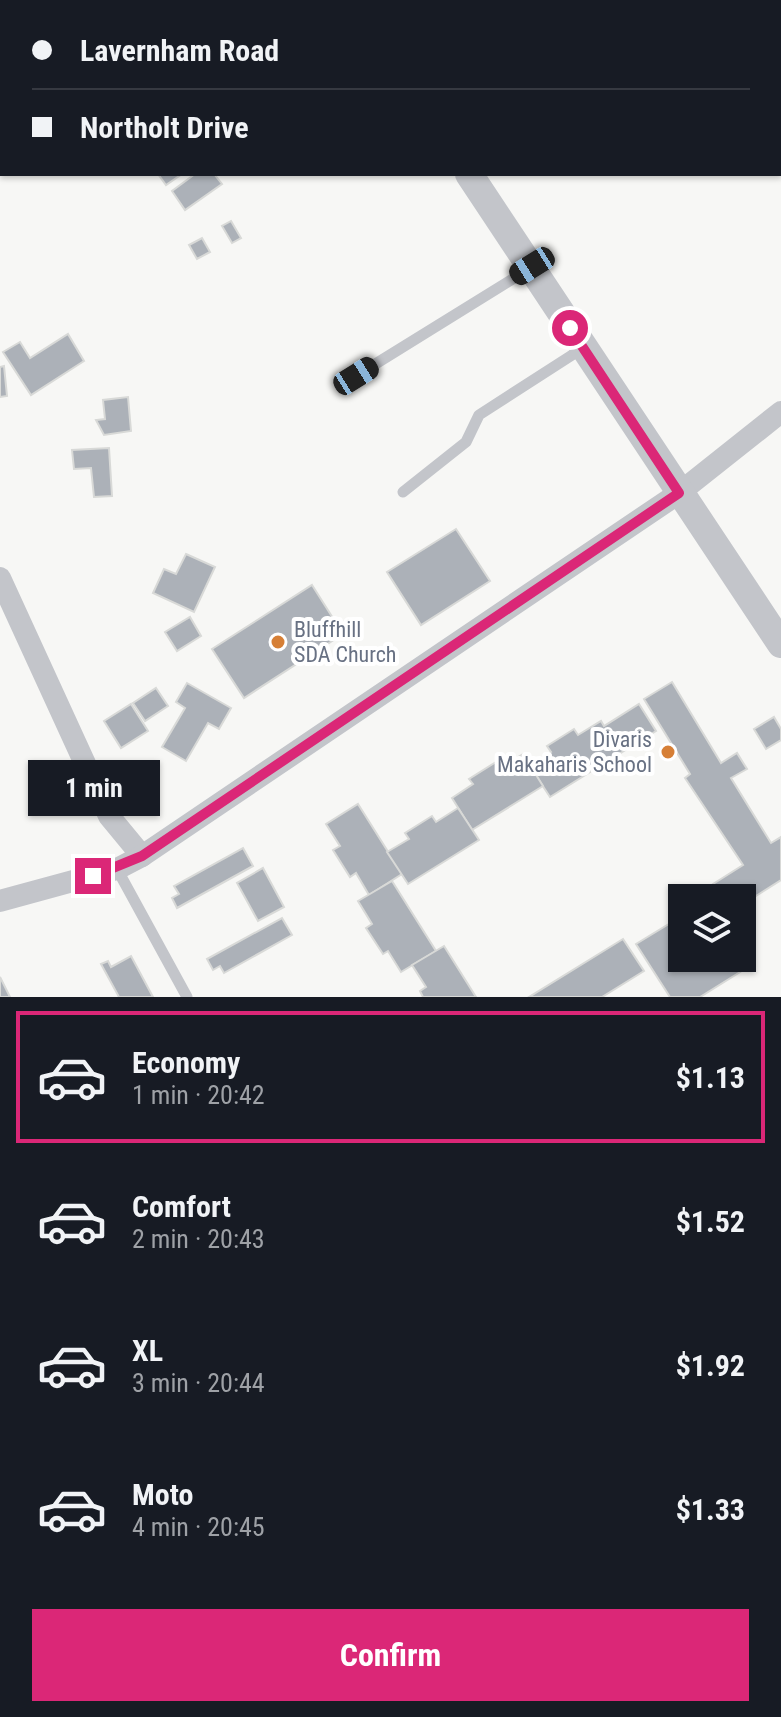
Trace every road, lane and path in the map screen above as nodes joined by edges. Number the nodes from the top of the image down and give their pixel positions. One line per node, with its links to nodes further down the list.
1 (470, 176): 2 (street)
2 (532, 266): 3 (street); 4 (lane)
3 (583, 348): 6 (lane); 7 (street)
4 (356, 376)
5 (781, 412): 7 (street)
6 (403, 492)
7 (679, 493): 9 (street); 10 (street)
8 (0, 578): 10 (street)
9 (781, 644)
10 (142, 856): 11 (street)
11 (117, 869): 12 (street); 13 (lane)
12 (0, 901)
13 (187, 997)

